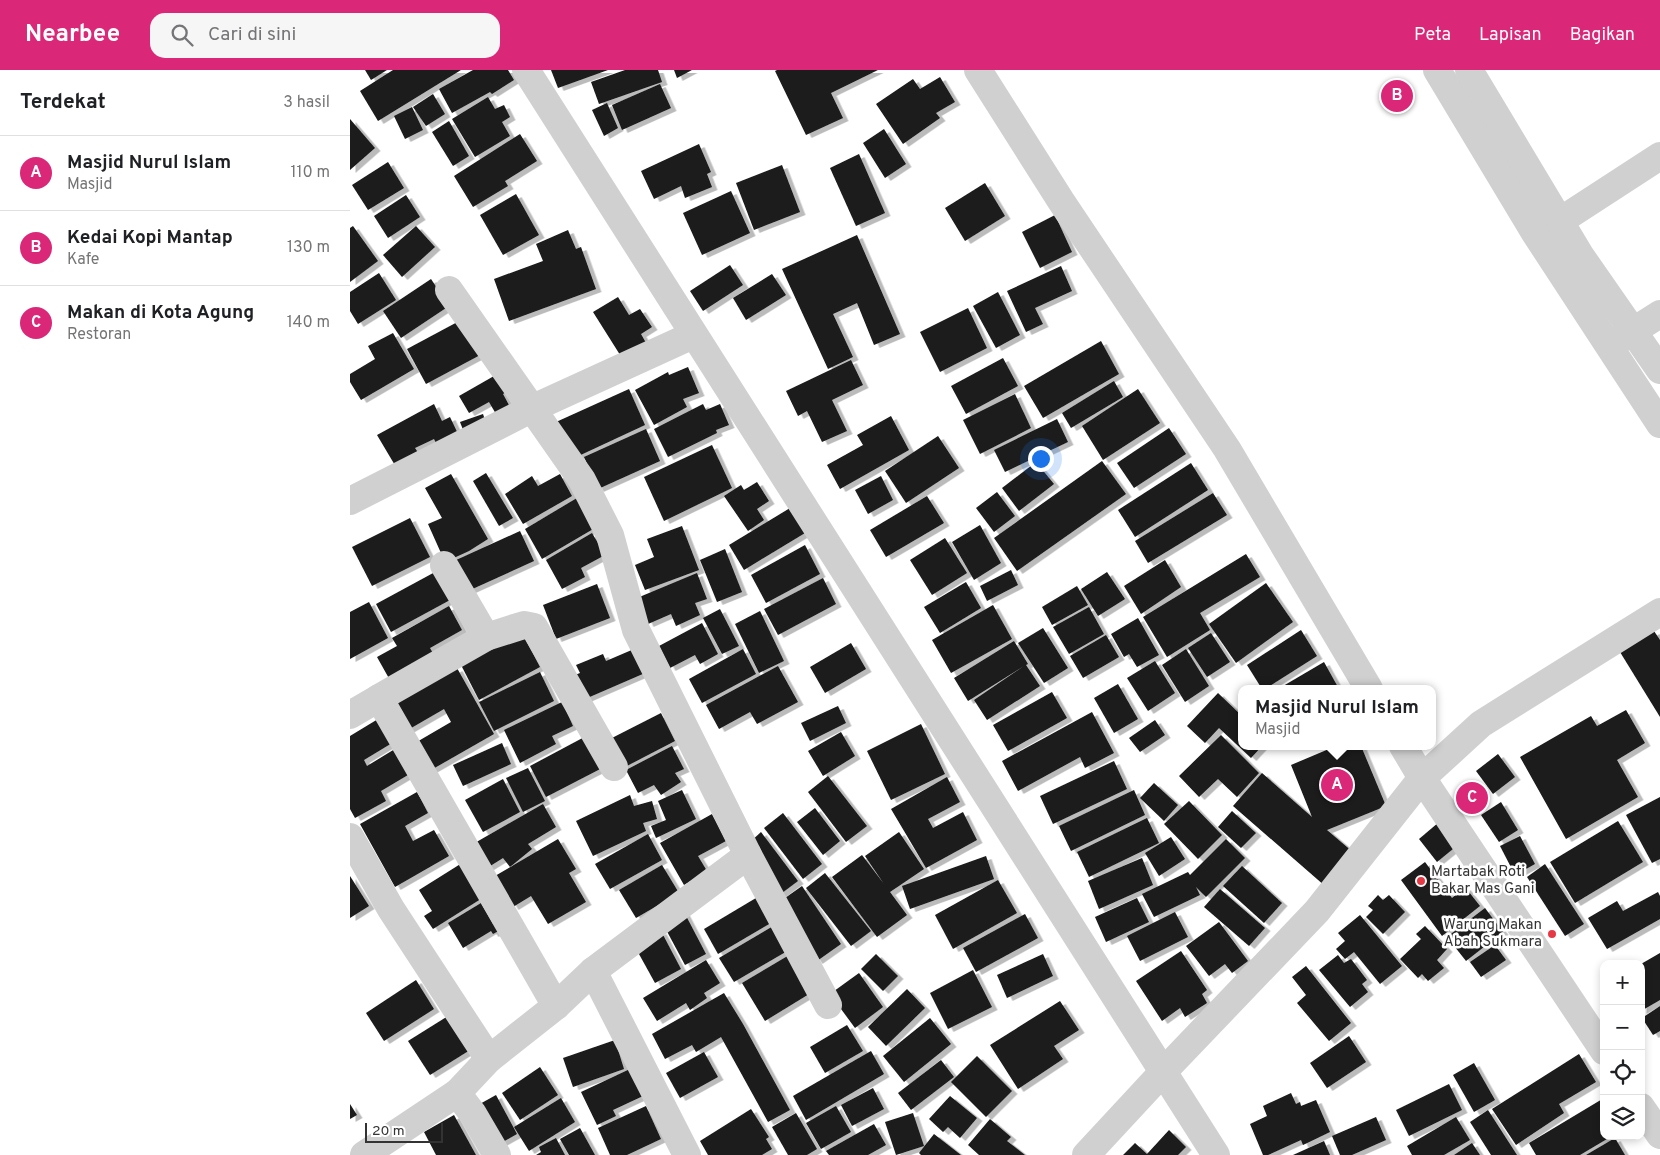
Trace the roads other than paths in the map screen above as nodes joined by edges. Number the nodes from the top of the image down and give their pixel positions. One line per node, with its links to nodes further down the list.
1 (526, 70): 10 (street)
2 (978, 70): 19 (street)
3 (1437, 70): 11 (street)
4 (1469, 70): 6 (street)
5 (1660, 156): 6 (street)
6 (1560, 221): 9 (street)
7 (449, 290): 13 (street)
8 (1660, 314): 9 (street)
9 (1634, 331): 11 (street); 12 (street)
10 (694, 335): 13 (street); 32 (street)
11 (1610, 346): 14 (street)
12 (1660, 370)
13 (531, 409): 15 (street); 26 (street)
14 (1660, 424)
15 (350, 501)
16 (444, 565): 18 (street)
17 (1660, 612): 24 (street)
18 (486, 637): 20 (street); 23 (street)
19 (1367, 685)
20 (379, 698): 21 (street); 28 (street)
21 (350, 715)
22 (1405, 750): 24 (street)
23 (614, 767)
24 (1422, 778): 30 (street); 32 (street)
25 (350, 837): 31 (street)
26 (748, 855): 27 (street); 29 (street)
27 (593, 971): 28 (street); 38 (street)
28 (556, 1006): 31 (street)
29 (828, 1006)
30 (1603, 1050)
31 (489, 1060): 33 (street)
32 (1163, 1072): 39 (street); 40 (street)
33 (458, 1093): 36 (street); 37 (street)
34 (1645, 1113): 35 (street)
35 (1660, 1135)
36 (364, 1155)
37 (498, 1155)
38 (687, 1155)
39 (1086, 1155)
40 (1216, 1155)

